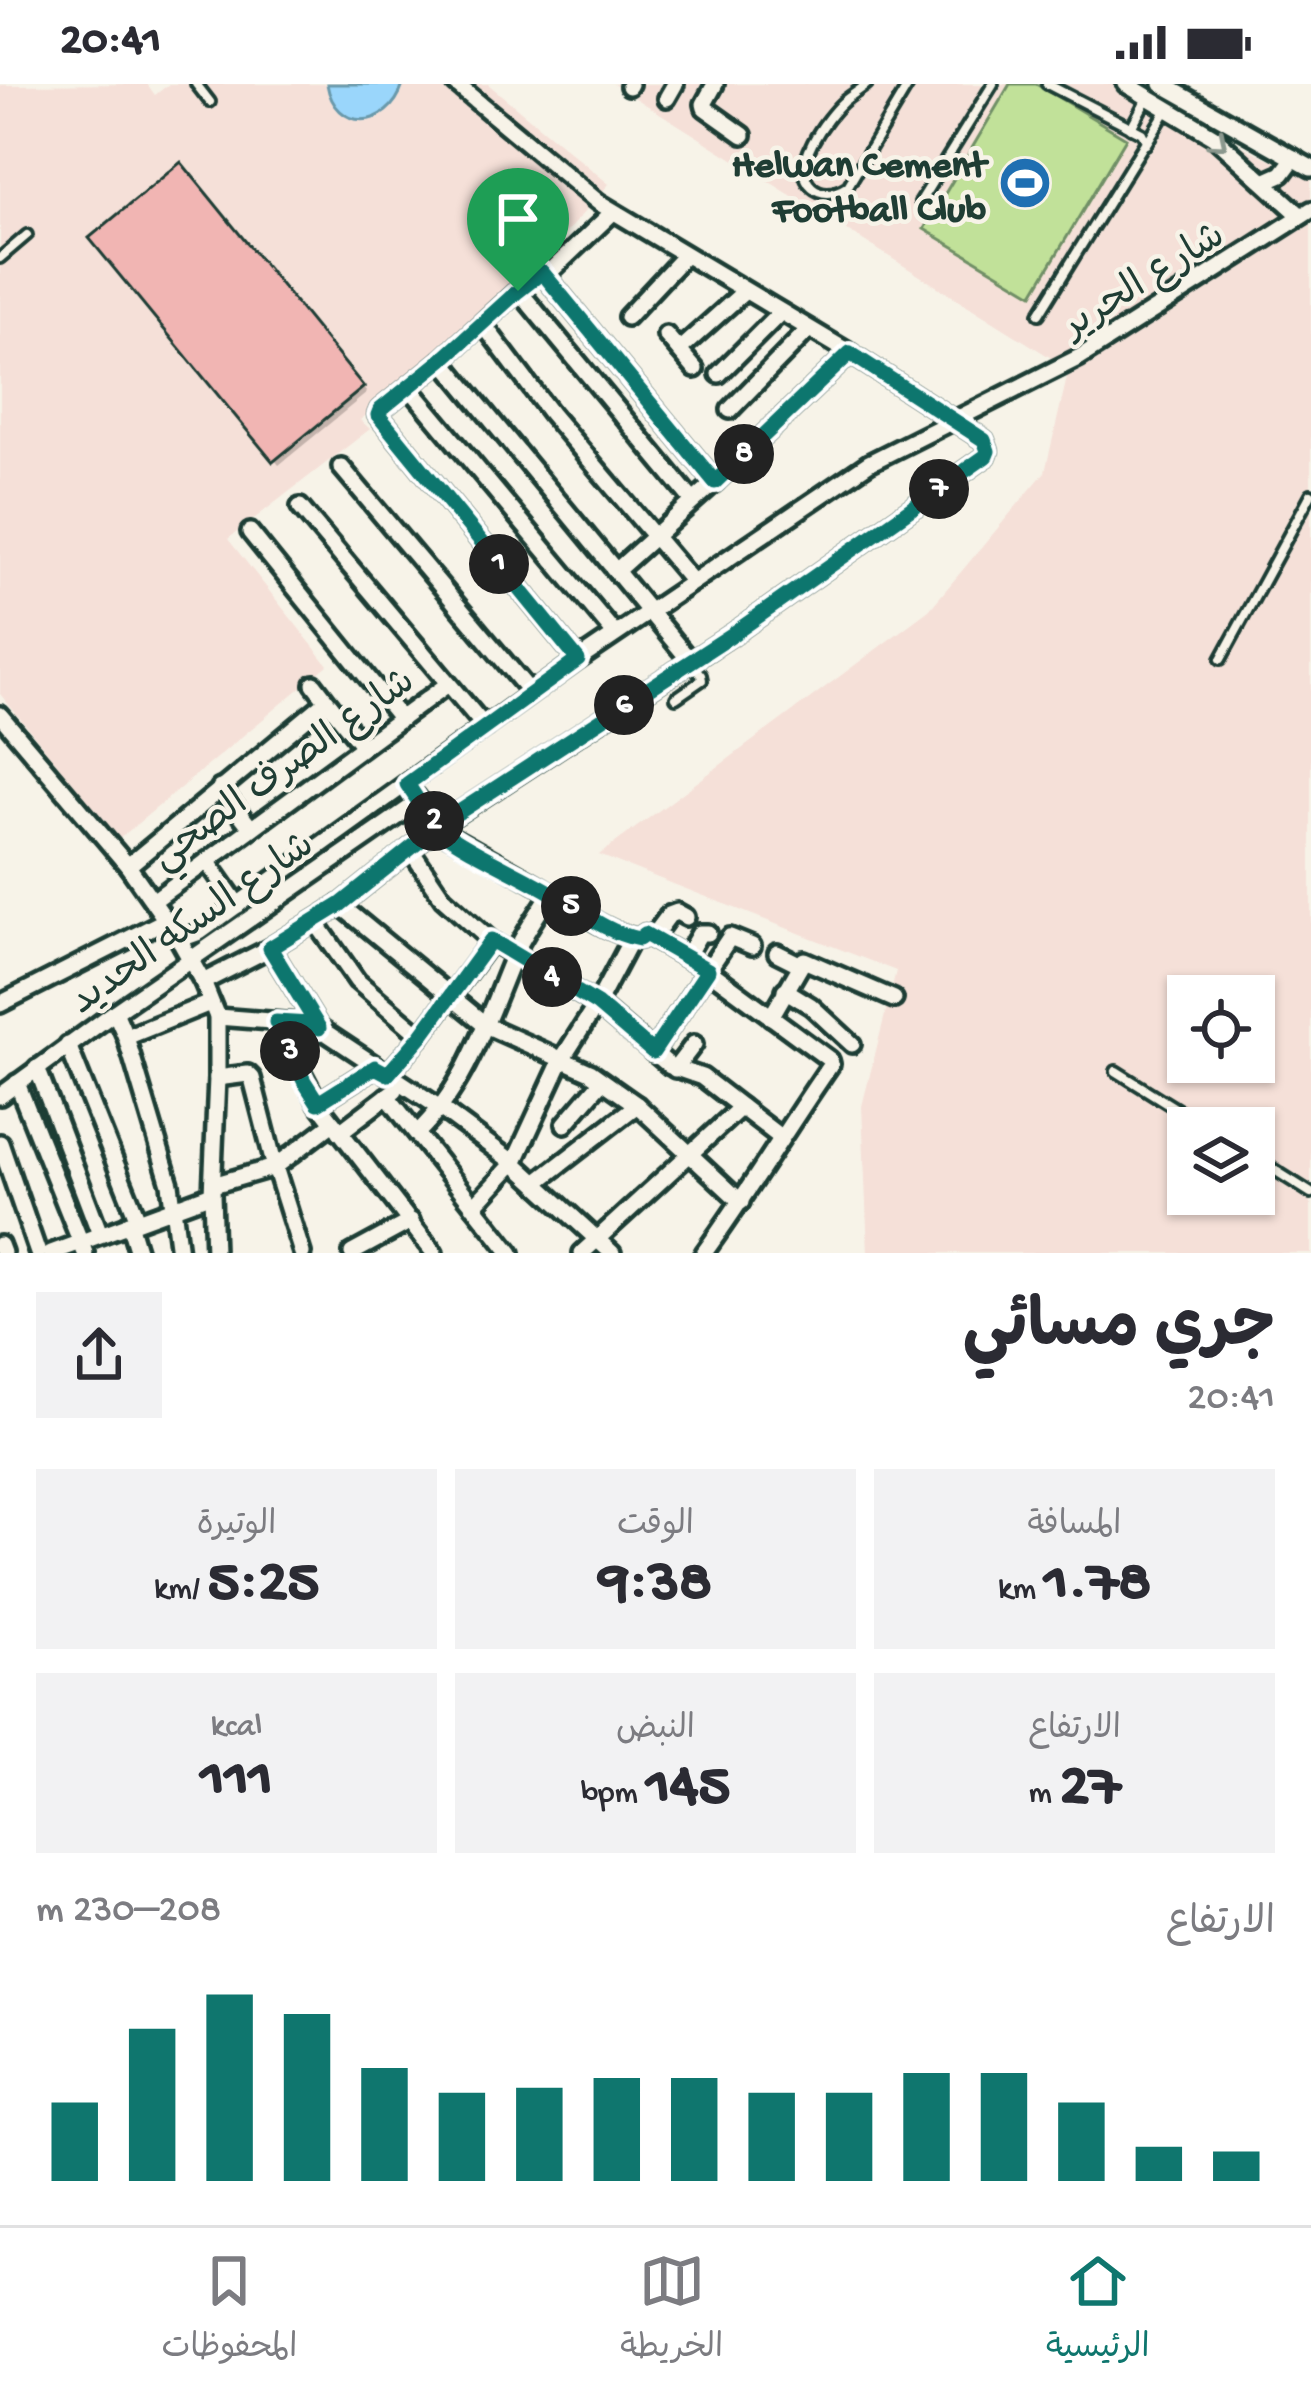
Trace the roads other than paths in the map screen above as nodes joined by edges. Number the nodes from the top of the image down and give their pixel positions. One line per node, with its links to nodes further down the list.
1 (196, 84): 11 (lane)
2 (457, 84): 20 (street)
3 (716, 84): 14 (street)
4 (867, 84): 5 (lane)
5 (909, 84)
6 (993, 84): 19 (lane)
7 (1047, 84): 13 (lane)
8 (1126, 84): 10 (street)
9 (1162, 84): 16 (street)
10 (1148, 96): 12 (street); 13 (lane)
11 (210, 102)
12 (1168, 108): 15 (lane); 18 (street, one-way to 18)
13 (1131, 128): 15 (lane)
14 (743, 135)
15 (1145, 146): 29 (lane)
16 (1294, 158): 17 (street); 18 (street)
17 (1311, 168)
18 (1264, 182): 21 (street)
19 (920, 202)
20 (613, 212): 23 (street); 25 (street)
21 (1308, 217): 41 (street, شارع الحرير)
22 (27, 235): 24 (lane)
23 (685, 255): 27 (street); 30 (street)
24 (0, 258)
25 (542, 272): 26 (street); 43 (street)
26 (518, 291): 31 (street); 45 (street)
27 (745, 291): 28 (street); 34 (street)
28 (781, 312): 32 (street); 38 (street)
29 (1039, 314)
30 (627, 317)
31 (483, 324): 36 (street); 48 (street)
32 (809, 329): 35 (street); 40 (street)
33 (666, 335): 34 (street)
34 (679, 350): 37 (street)
35 (850, 353): 41 (street); 43 (street)
36 (442, 360): 39 (street); 49 (street)
37 (695, 369)
38 (719, 374)
39 (409, 387): 52 (street); 54 (street)
40 (730, 410)
41 (962, 418): 50 (street, شارع السكه الحديد); 55 (street, شارع السكه الحديد)
42 (340, 467): 58 (street)
43 (715, 482): 45 (street)
44 (1311, 494): 53 (lane)
45 (693, 501): 48 (street)
46 (300, 507): 57 (street)
47 (250, 532): 62 (street)
48 (654, 536): 49 (street); 50 (street)
49 (616, 571): 51 (street)
50 (693, 582): 51 (street, شارع السكه الحديد)
51 (650, 611): 52 (street, شارع السكه الحديد); 55 (street)
52 (615, 634): 54 (street, شارع السكه الحديد)
53 (1221, 659)
54 (578, 660): 58 (street, شارع السكه الحديد)
55 (691, 662): 59 (lane); 68 (street, شارع السكه الحديد)
56 (314, 683): 60 (street)
57 (448, 684): 62 (street, شارع الصرف الصحي); 63 (street)
58 (531, 694): 63 (street, شارع السكه الحديد)
59 (676, 698)
60 (330, 705): 64 (street); 66 (street)
61 (1, 719): 72 (street)
62 (401, 719): 64 (street, شارع الصرف الصحي)
63 (485, 728): 65 (street, شارع السكه الحديد)
64 (363, 746): 69 (street, شارع الصرف الصحي)
65 (407, 784): 67 (street); 75 (street, شارع السكه الحديد)
66 (220, 788): 69 (street); 72 (street)
67 (420, 801): 68 (street); 90 (street, شارع السكه الحديد)
68 (436, 827): 70 (street, شارع السكه الحديد); 73 (street)
69 (251, 829): 71 (street, شارع الصرف الصحي)
70 (410, 849): 76 (street, شارع السكه الحديد); 84 (street)
71 (207, 861): 74 (street, شارع الصرف الصحي); 75 (street)
72 (128, 866): 74 (street)
73 (551, 892): 82 (street); 88 (street)
74 (153, 901): 78 (street)
75 (238, 905): 81 (street, شارع السكه الحديد)
76 (340, 905): 79 (street, شارع السكه الحديد); 95 (street)
77 (686, 917): 83 (street)
78 (166, 920): 81 (street); 97 (street, شارع الصرف الصحي)
79 (315, 921): 86 (street, شارع السكه الحديد); 105 (street)
80 (708, 933): 89 (street)
81 (177, 936): 90 (street)
82 (632, 938): 83 (street); 98 (street)
83 (652, 938): 89 (street)
84 (491, 940): 88 (street); 95 (street)
85 (752, 946): 92 (street)
86 (270, 948): 93 (street, شارع السكه الحديد); 104 (street)
87 (777, 953): 91 (street)
88 (514, 954): 98 (street); 103 (street)
89 (686, 957): 92 (street)
90 (190, 959): 93 (street); 100 (street, شارع السكه الحديد)
91 (799, 964): 94 (street); 96 (street)
92 (708, 970): 101 (street); 110 (street)
93 (203, 982): 99 (street)
94 (785, 990): 101 (street); 108 (street)
95 (450, 997): 103 (street); 105 (street)
96 (894, 999)
97 (0, 1004)
98 (597, 1004): 110 (street); 111 (street)
99 (213, 1010): 102 (street); 106 (street); 116 (street)
100 (115, 1012): 106 (street); 109 (street, شارع السكه الحديد)
101 (771, 1016): 129 (street)
102 (276, 1022): 104 (street); 121 (street)
103 (487, 1026): 111 (street); 125 (street)
104 (319, 1028): 115 (street)
105 (421, 1036): 115 (street)
106 (126, 1037): 140 (street)
107 (694, 1044): 113 (street)
108 (851, 1044)
109 (68, 1045): 112 (street, شارع السكه الحديد); 141 (street)
110 (653, 1052): 113 (street)
111 (562, 1059): 117 (street); 132 (street)
112 (37, 1068): 118 (street, شارع السكه الحديد); 143 (street)
113 (675, 1069): 123 (street)
114 (1116, 1072): 124 (lane)
115 (388, 1075): 120 (street); 121 (street); 125 (street)
116 (217, 1078): 133 (street); 136 (street)
117 (602, 1081): 122 (street); 126 (street)
118 (17, 1083): 119 (street, شارع السكه الحديد); 146 (street)
119 (0, 1096)
120 (388, 1096): 127 (street); 128 (street)
121 (318, 1103): 127 (street)
122 (638, 1105): 131 (street); 135 (street)
123 (741, 1107): 129 (street); 131 (street)
124 (1173, 1107)
125 (440, 1108): 128 (street); 132 (street)
126 (565, 1124)
127 (337, 1128): 133 (street); 142 (street)
128 (417, 1133): 139 (street)
129 (780, 1137): 138 (street)
130 (0, 1143): 147 (street)
131 (688, 1153): 138 (street); 144 (street)
132 (514, 1163): 135 (street); 139 (street)
133 (275, 1167): 136 (street); 152 (street)
134 (1275, 1170): 137 (lane)
135 (536, 1183): 144 (street)
136 (213, 1190): 140 (street); 151 (street)
137 (1311, 1193)
138 (741, 1202): 158 (street)
139 (474, 1206): 155 (street)
140 (173, 1208): 141 (street); 150 (street)
141 (133, 1221): 143 (street); 149 (street)
142 (411, 1222): 145 (street); 154 (street)
143 (100, 1234): 146 (street)
144 (598, 1240): 156 (street); 157 (street)
145 (380, 1246): 153 (street)
146 (83, 1247): 148 (street)
147 (38, 1253)
148 (51, 1253)
149 (138, 1253)
150 (179, 1253)
151 (214, 1253)
152 (302, 1253)
153 (352, 1253)
154 (434, 1253)
155 (510, 1253)
156 (582, 1253)
157 (612, 1253)
158 (704, 1253)

